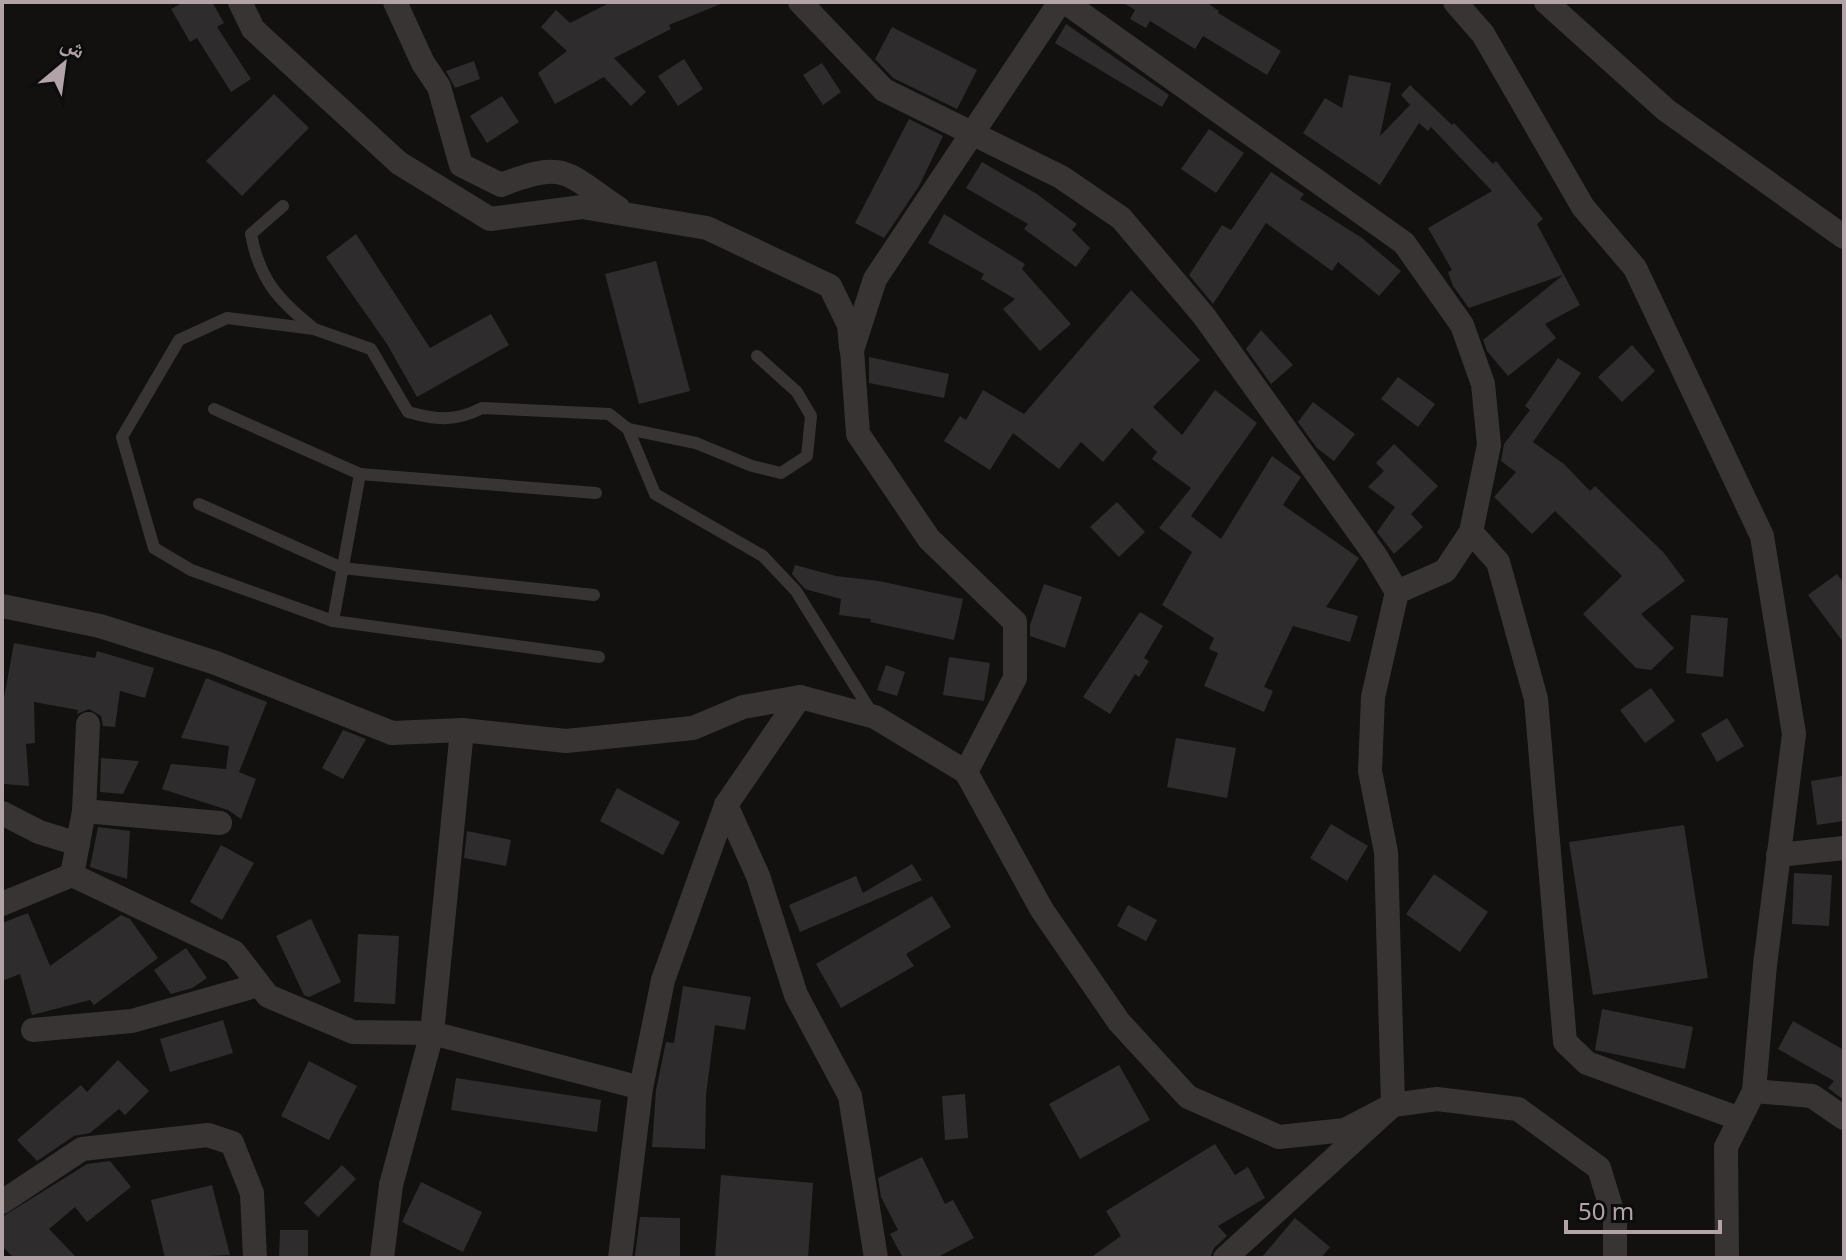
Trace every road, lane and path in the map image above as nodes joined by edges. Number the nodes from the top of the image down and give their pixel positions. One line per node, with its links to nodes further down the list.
1 (240, 2): 9 (street)
2 (395, 2): 9 (street)
3 (800, 2): 7 (street)
4 (1062, 2): 7 (street); 19 (street)
5 (1455, 2): 37 (street)
6 (1546, 2): 10 (street)
7 (972, 134): 15 (street); 21 (street)
8 (283, 206): 11 (lane)
9 (627, 214): 15 (street)
10 (1844, 237)
11 (314, 329): 14 (lane); 24 (lane)
12 (757, 356): 14 (lane)
13 (214, 409): 16 (lane)
14 (628, 429): 27 (lane)
15 (858, 434): 30 (street)
16 (360, 474): 17 (lane); 20 (lane)
17 (596, 493)
18 (199, 504): 20 (lane)
19 (1471, 532): 21 (street); 47 (street)
20 (342, 568): 22 (lane); 24 (lane)
21 (1397, 592): 45 (street)
22 (594, 595)
23 (2, 606): 29 (street)
24 (333, 621): 25 (lane)
25 (599, 657)
26 (800, 697): 27 (street); 29 (street); 31 (street)
27 (875, 717): 30 (street)
28 (88, 724): 32 (street)
29 (462, 730): 42 (street)
30 (966, 772): 45 (street)
31 (726, 805): 43 (street); 52 (street)
32 (84, 811): 34 (street); 35 (street)
33 (2, 813): 35 (street)
34 (220, 823)
35 (78, 844): 38 (street)
36 (1844, 848): 37 (street)
37 (1778, 855): 44 (street)
38 (72, 875): 39 (street); 40 (street)
39 (2, 904)
40 (259, 985): 41 (street); 42 (street)
41 (33, 1030)
42 (432, 1033): 43 (street); 50 (street)
43 (641, 1088): 51 (street)
44 (1754, 1091): 46 (street); 47 (street)
45 (1393, 1105): 53 (street); 54 (street)
46 (1844, 1118)
47 (1740, 1119): 55 (street)
48 (2, 1202): 49 (street)
49 (255, 1258)
50 (382, 1258)
51 (620, 1258)
52 (876, 1258)
53 (1225, 1258)
54 (1615, 1258)
55 (1727, 1258)

